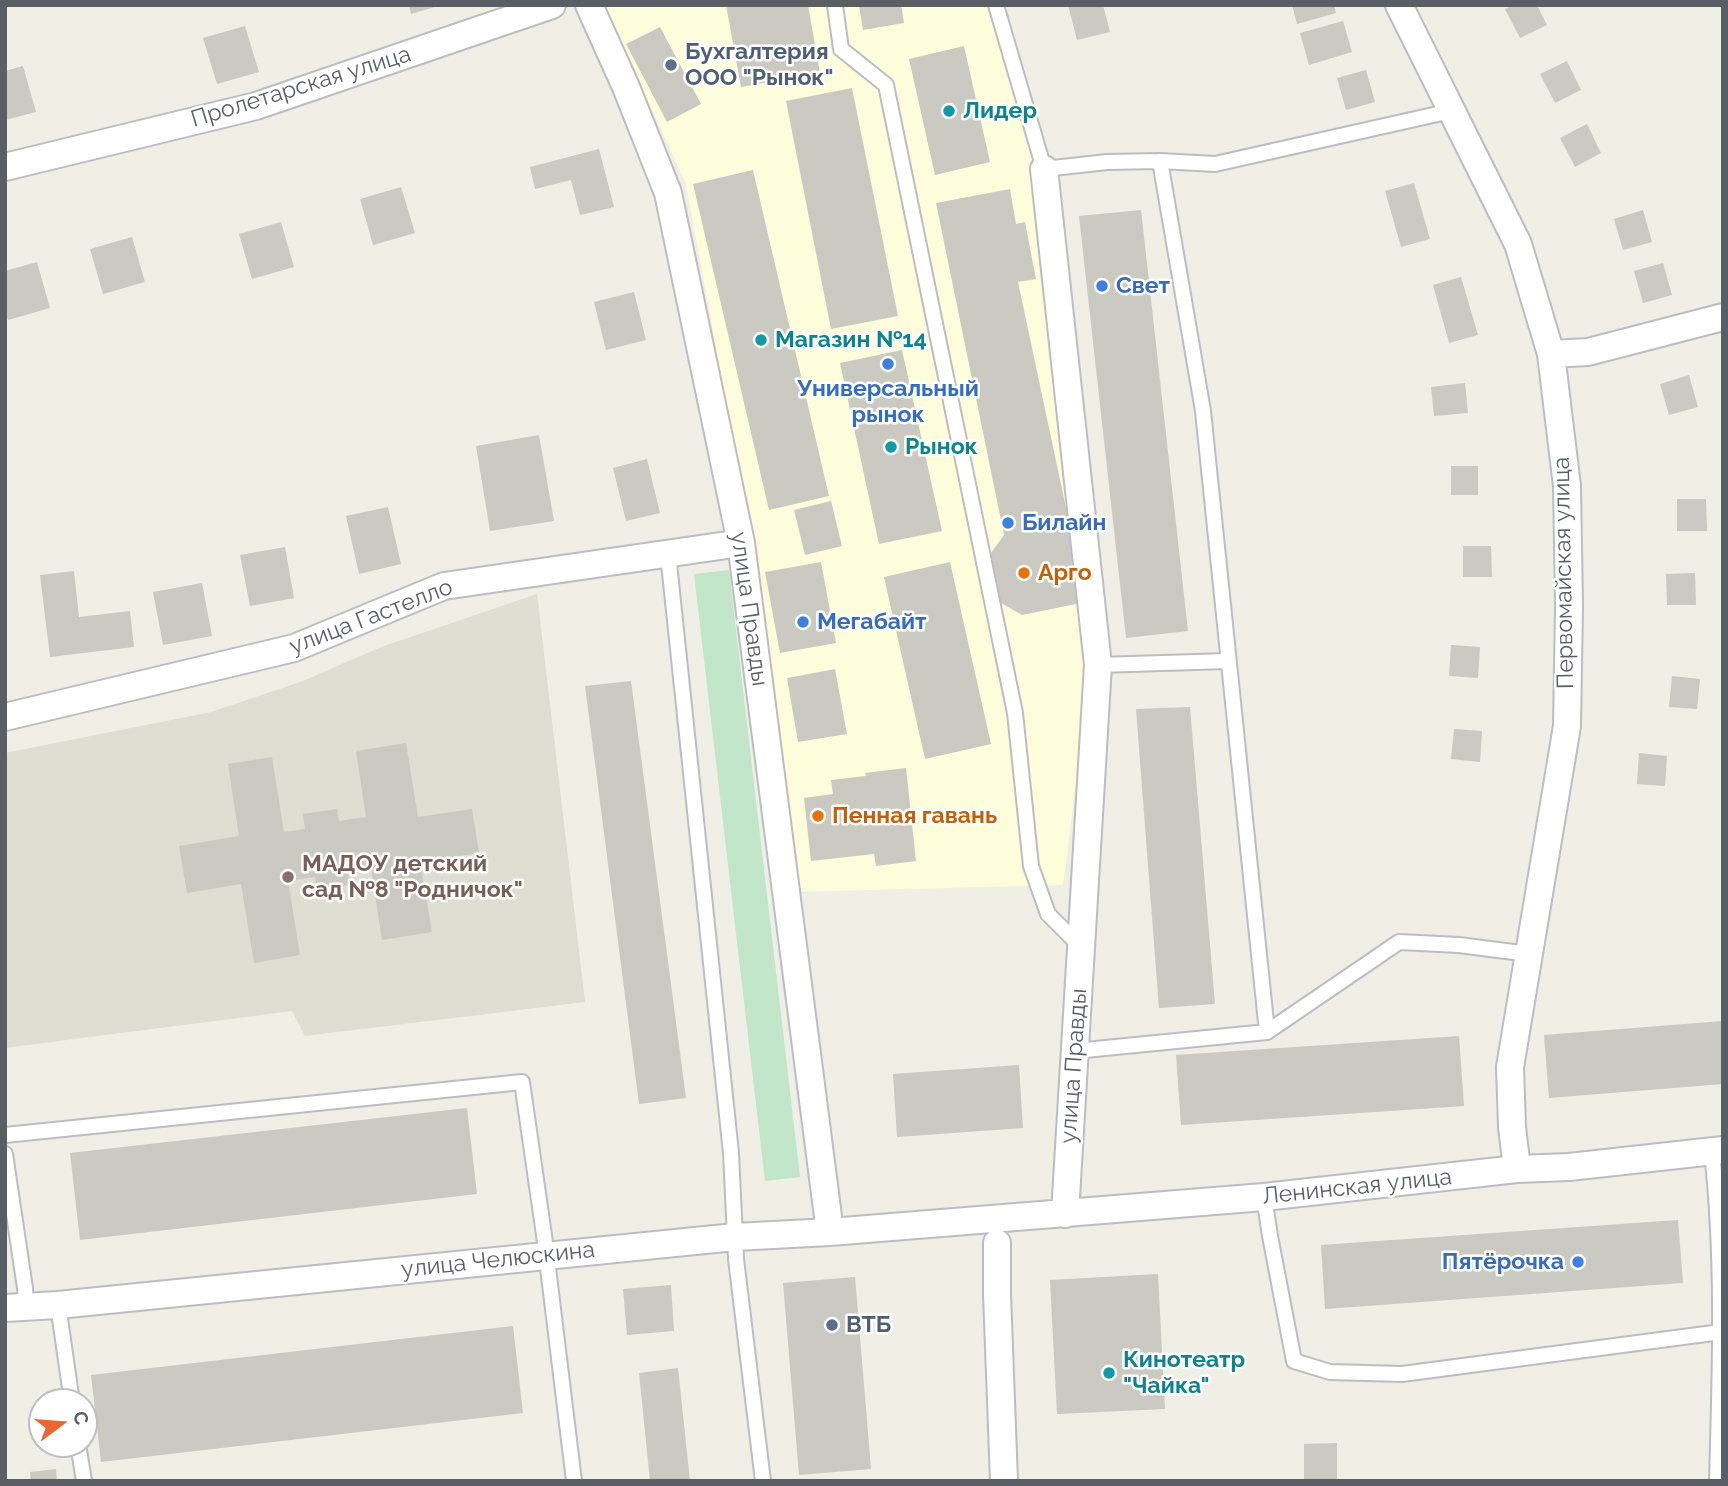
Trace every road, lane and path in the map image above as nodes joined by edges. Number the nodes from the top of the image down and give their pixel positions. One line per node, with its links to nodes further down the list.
1 (552, 5): 8 (street, Пролетарская улица)
2 (589, 5): 12 (street, улица Правды)
3 (835, 5): 17 (lane)
4 (996, 5): 9 (lane, улица Правды)
5 (1399, 5): 6 (street, Первомайская улица)
6 (1451, 111): 7 (lane); 11 (street, Первомайская улица)
7 (1160, 161): 9 (lane); 14 (lane)
8 (5, 167)
9 (1044, 169): 15 (street, улица Правды)
10 (1723, 317): 11 (street)
11 (1551, 354): 18 (street, Первомайская улица)
12 (741, 542): 13 (street, улица Гастелло); 28 (street, улица Правды)
13 (668, 554): 16 (street, улица Гастелло); 29 (lane)
14 (1228, 661): 15 (lane); 19 (lane)
15 (1098, 665): 17 (street, улица Правды)
16 (5, 717)
17 (1081, 946): 20 (street, улица Правды)
18 (1529, 954): 19 (lane); 24 (street, Первомайская улица)
19 (1267, 1032): 20 (lane)
20 (1075, 1051): 26 (street, улица Правды)
21 (5, 1135): 30 (lane)
22 (1717, 1151): 24 (street, Ленинская улица); 33 (lane)
23 (5, 1154): 32 (lane)
24 (1517, 1169): 25 (street, Ленинская улица)
25 (1264, 1197): 26 (street, Ленинская улица); 33 (lane)
26 (1065, 1213): 27 (street, Ленинская улица)
27 (995, 1231): 28 (street, улица Челюскина); 39 (street)
28 (830, 1232): 29 (street, улица Челюскина)
29 (735, 1237): 30 (street, улица Челюскина); 38 (lane)
30 (546, 1255): 31 (street, улица Челюскина); 37 (lane)
31 (58, 1306): 32 (street, улица Челюскина); 34 (lane)
32 (16, 1307)
33 (1721, 1332): 40 (lane)
34 (70, 1388)
35 (80, 1458): 36 (lane)
36 (84, 1481)
37 (574, 1481)
38 (763, 1481)
39 (1004, 1481)
40 (1717, 1481)

